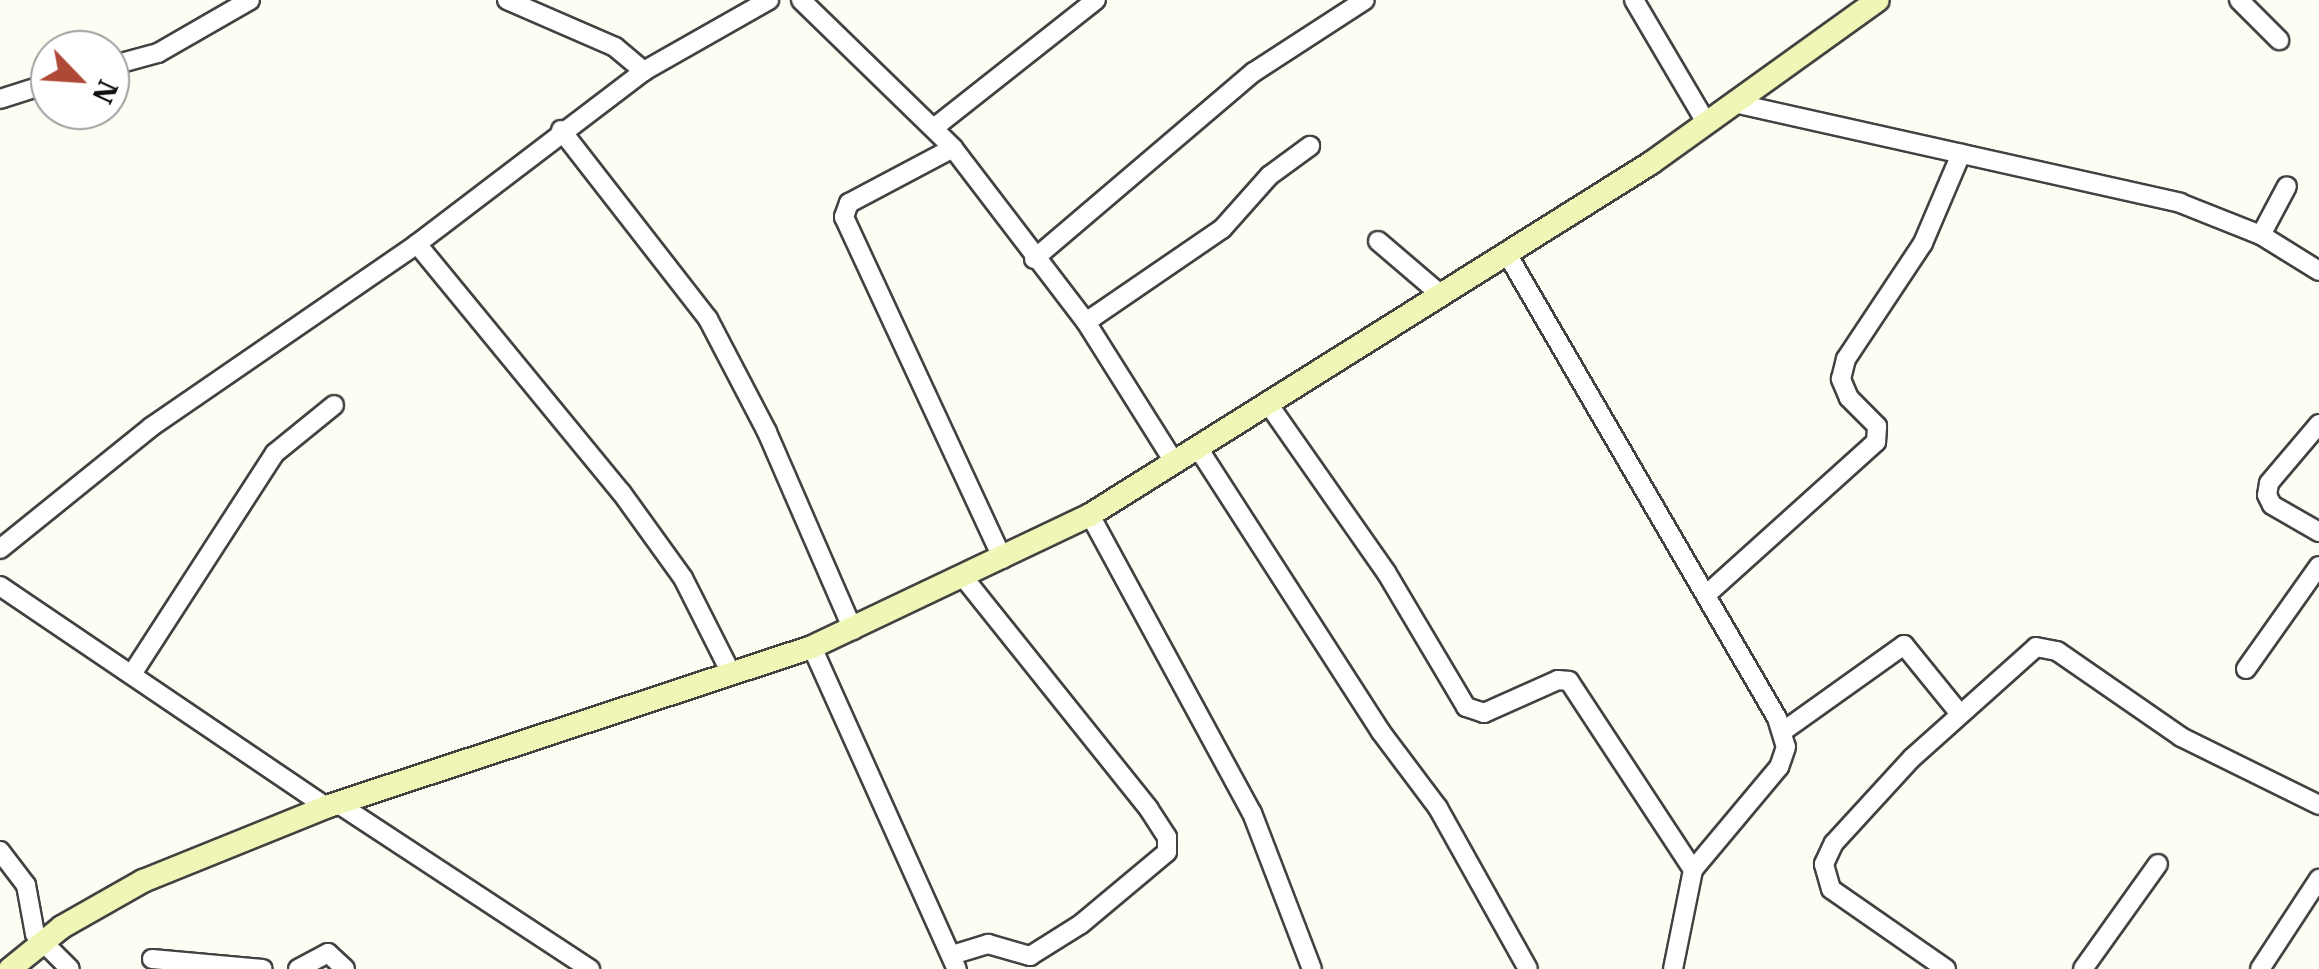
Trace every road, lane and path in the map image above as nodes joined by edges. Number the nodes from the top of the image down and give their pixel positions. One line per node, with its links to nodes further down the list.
1 (250, 0): 11 (street)
2 (507, 0): 12 (street)
3 (769, 0): 12 (street)
4 (801, 0): 17 (street)
5 (1096, 0): 17 (street)
6 (1365, 0): 27 (street)
7 (1634, 0): 16 (street)
8 (1878, 0): 15 (street)
9 (2238, 0): 10 (street)
10 (2279, 40)
11 (130, 61)
12 (644, 71): 18 (street)
13 (30, 89): 14 (street)
14 (0, 99)
15 (1734, 103): 16 (street); 21 (street)
16 (1706, 122): 26 (street)
17 (935, 127): 20 (street)
18 (561, 130): 25 (street); 44 (street)
19 (1310, 146): 30 (street)
20 (953, 148): 27 (street); 39 (street)
21 (1961, 154): 23 (street); 43 (street)
22 (2287, 186): 23 (street)
23 (2262, 235): 28 (street)
24 (1378, 241): 29 (street)
25 (417, 244): 38 (street); 47 (street)
26 (1506, 252): 29 (street); 43 (street)
27 (1034, 259): 30 (street)
28 (2316, 265)
29 (1440, 294): 32 (street)
30 (1086, 322): 35 (street)
31 (334, 405): 48 (street)
32 (1269, 406): 34 (street); 55 (street)
33 (2319, 424): 37 (street)
34 (1198, 448): 35 (street); 67 (street)
35 (1174, 462): 36 (street)
36 (1090, 515): 39 (street); 66 (street)
37 (2319, 532)
38 (0, 549)
39 (1003, 560): 41 (street)
40 (2319, 566): 46 (street)
41 (964, 578): 44 (street); 59 (street)
42 (0, 586): 48 (street)
43 (1706, 595): 50 (street)
44 (853, 630): 45 (street)
45 (812, 647): 47 (street); 59 (street)
46 (2246, 670)
47 (731, 673): 51 (street)
48 (132, 674): 51 (street)
49 (1960, 714): 50 (street); 52 (street); 69 (street)
50 (1782, 732): 55 (street)
51 (331, 805): 57 (street); 65 (street)
52 (2319, 805)
53 (0, 851): 57 (street)
54 (2158, 864): 70 (street)
55 (1693, 870): 68 (street)
56 (2319, 879): 71 (street)
57 (42, 944): 60 (street); 61 (street)
58 (152, 959): 62 (street)
59 (954, 962)
60 (10, 969)
61 (70, 969)
62 (264, 969)
63 (298, 969): 64 (street)
64 (345, 969)
65 (590, 969)
66 (1312, 969)
67 (1528, 969)
68 (1673, 969)
69 (1946, 969)
70 (2083, 969)
71 (2260, 969)

